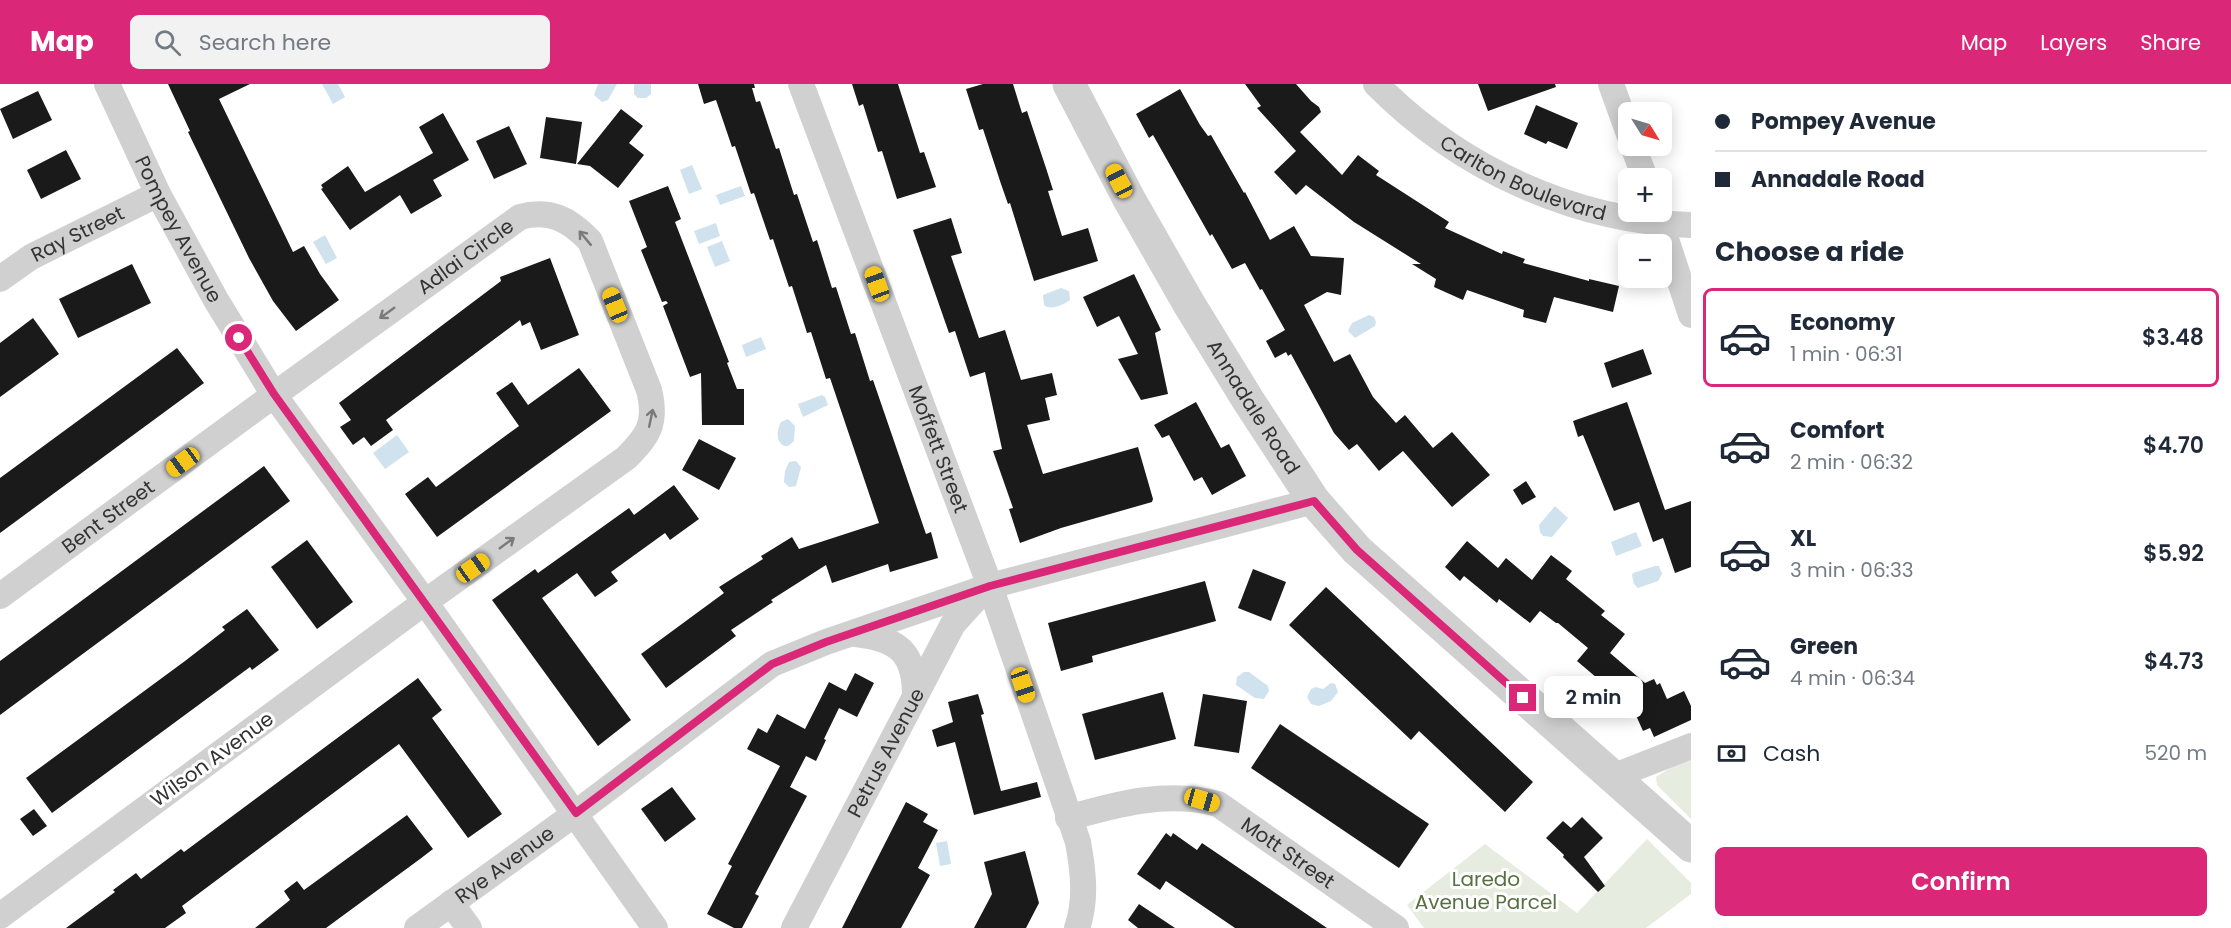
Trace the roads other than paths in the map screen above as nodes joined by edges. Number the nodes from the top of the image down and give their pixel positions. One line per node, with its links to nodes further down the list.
1 (107, 84): 7 (street, Pompey Avenue)
2 (801, 84): 16 (street, Moffett Street)
3 (1069, 84): 15 (street, Annadale Road)
4 (1376, 84): 8 (street, Carlton Boulevard)
5 (1611, 84): 6 (street)
6 (1618, 103)
7 (158, 194): 12 (street, Ray Street); 14 (street, Pompey Avenue)
8 (1618, 213)
9 (1672, 221): 11 (street, Carlton Boulevard)
10 (1660, 222): 13 (street)
11 (1691, 225)
12 (0, 279)
13 (1691, 315)
14 (274, 394): 17 (street, Bent Street); 18 (street, Pompey Avenue); 18 (street, Adlai Circle, one-way to 14)
15 (1314, 501): 16 (street, Rye Avenue); 22 (street, Annadale Road)
16 (990, 586): 19 (street, Rye Avenue); 20 (street, Petrus Avenue); 24 (street, Moffett Street)
17 (0, 596)
18 (425, 602): 23 (street, Pompey Avenue); 27 (street, Wilson Avenue)
19 (852, 633): 20 (street); 23 (street, Rye Avenue)
20 (915, 696): 31 (street, Petrus Avenue)
21 (1691, 746): 22 (street)
22 (1612, 777): 25 (street, Annadale Road)
23 (576, 813): 26 (street, Rye Avenue); 30 (street, Pompey Avenue)
24 (1068, 818): 32 (street, Moffett Street); 33 (street, Mott Street)
25 (1691, 846)
26 (451, 903): 28 (street, Rye Avenue); 29 (street)
27 (0, 916)
28 (417, 928)
29 (470, 928)
30 (656, 928)
31 (794, 928)
32 (1077, 928)
33 (1395, 928)

